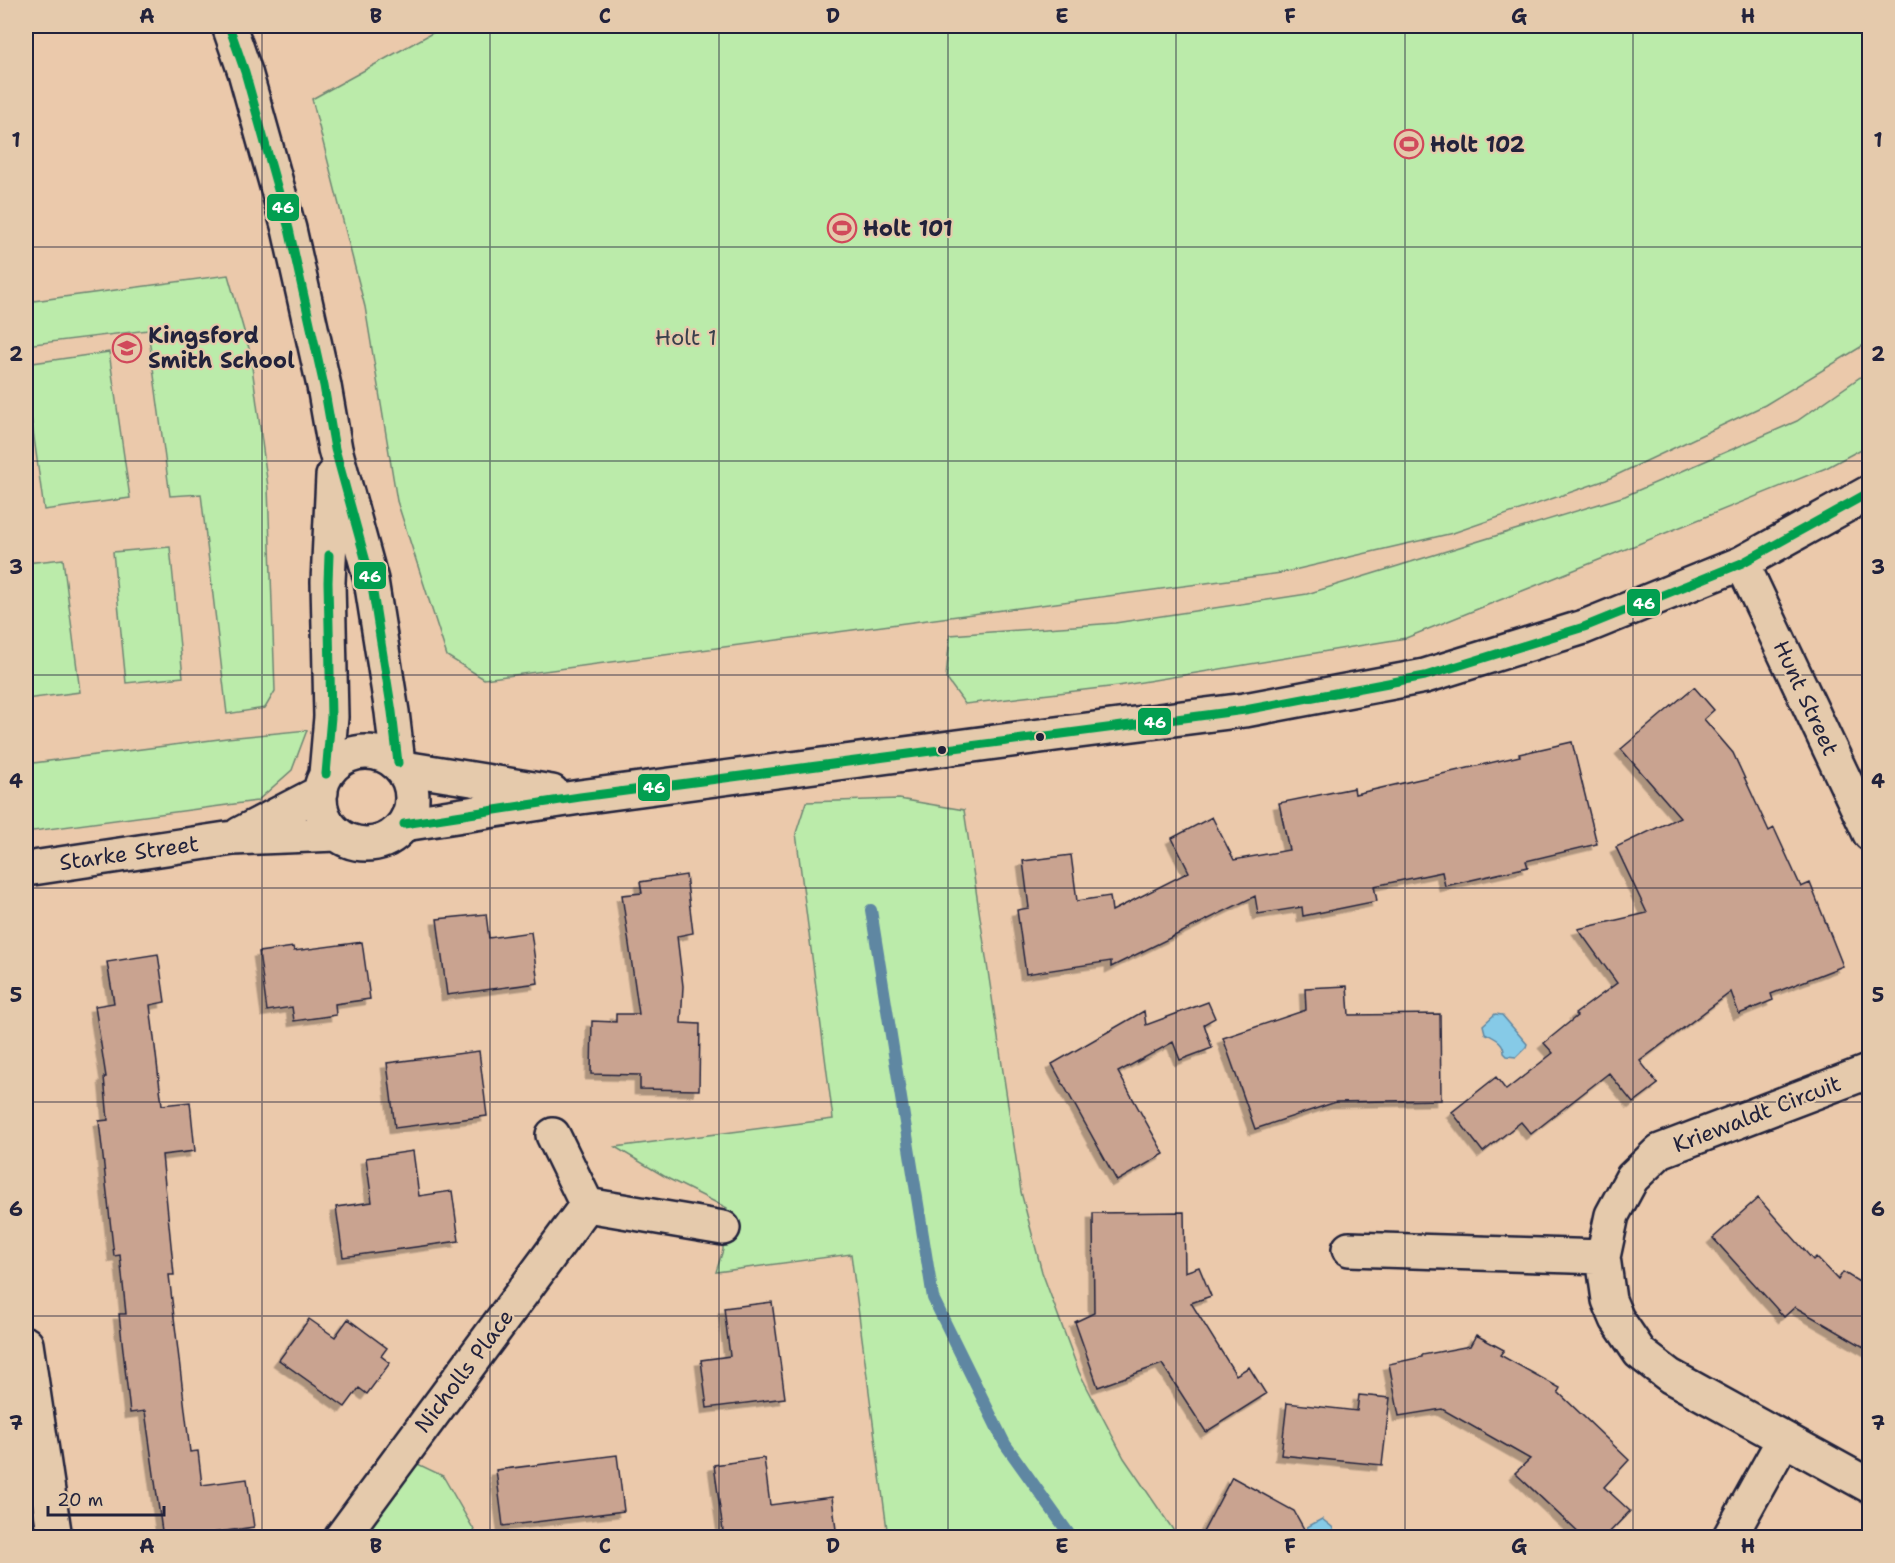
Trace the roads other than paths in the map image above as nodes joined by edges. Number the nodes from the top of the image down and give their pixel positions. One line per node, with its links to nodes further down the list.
1 (229, 26): 2 (street)
2 (335, 449): 5 (street); 6 (street)
3 (1869, 492): 4 (street)
4 (1742, 563): 7 (street); 10 (street, Hunt Street)
5 (401, 766): 6 (street); 7 (street); 8 (street)
6 (324, 783): 9 (street); 11 (street, Starke Street)
7 (580, 797): 8 (street)
8 (404, 825): 9 (street)
9 (337, 834): 11 (street, Starke Street)
10 (1869, 834)
11 (233, 838): 12 (street, Starke Street)
12 (26, 869)
13 (1869, 1071): 18 (street, Kriewaldt Circuit)
14 (553, 1135): 15 (street)
15 (587, 1205): 16 (street); 24 (street, Nicholls Place)
16 (723, 1228)
17 (1349, 1249): 18 (street)
18 (1603, 1257): 21 (street, Kriewaldt Circuit)
19 (26, 1344): 20 (street)
20 (29, 1392): 23 (street)
21 (1784, 1439): 22 (street, Kriewaldt Circuit); 25 (street)
22 (1869, 1486)
23 (55, 1538)
24 (341, 1538)
25 (1729, 1538)

